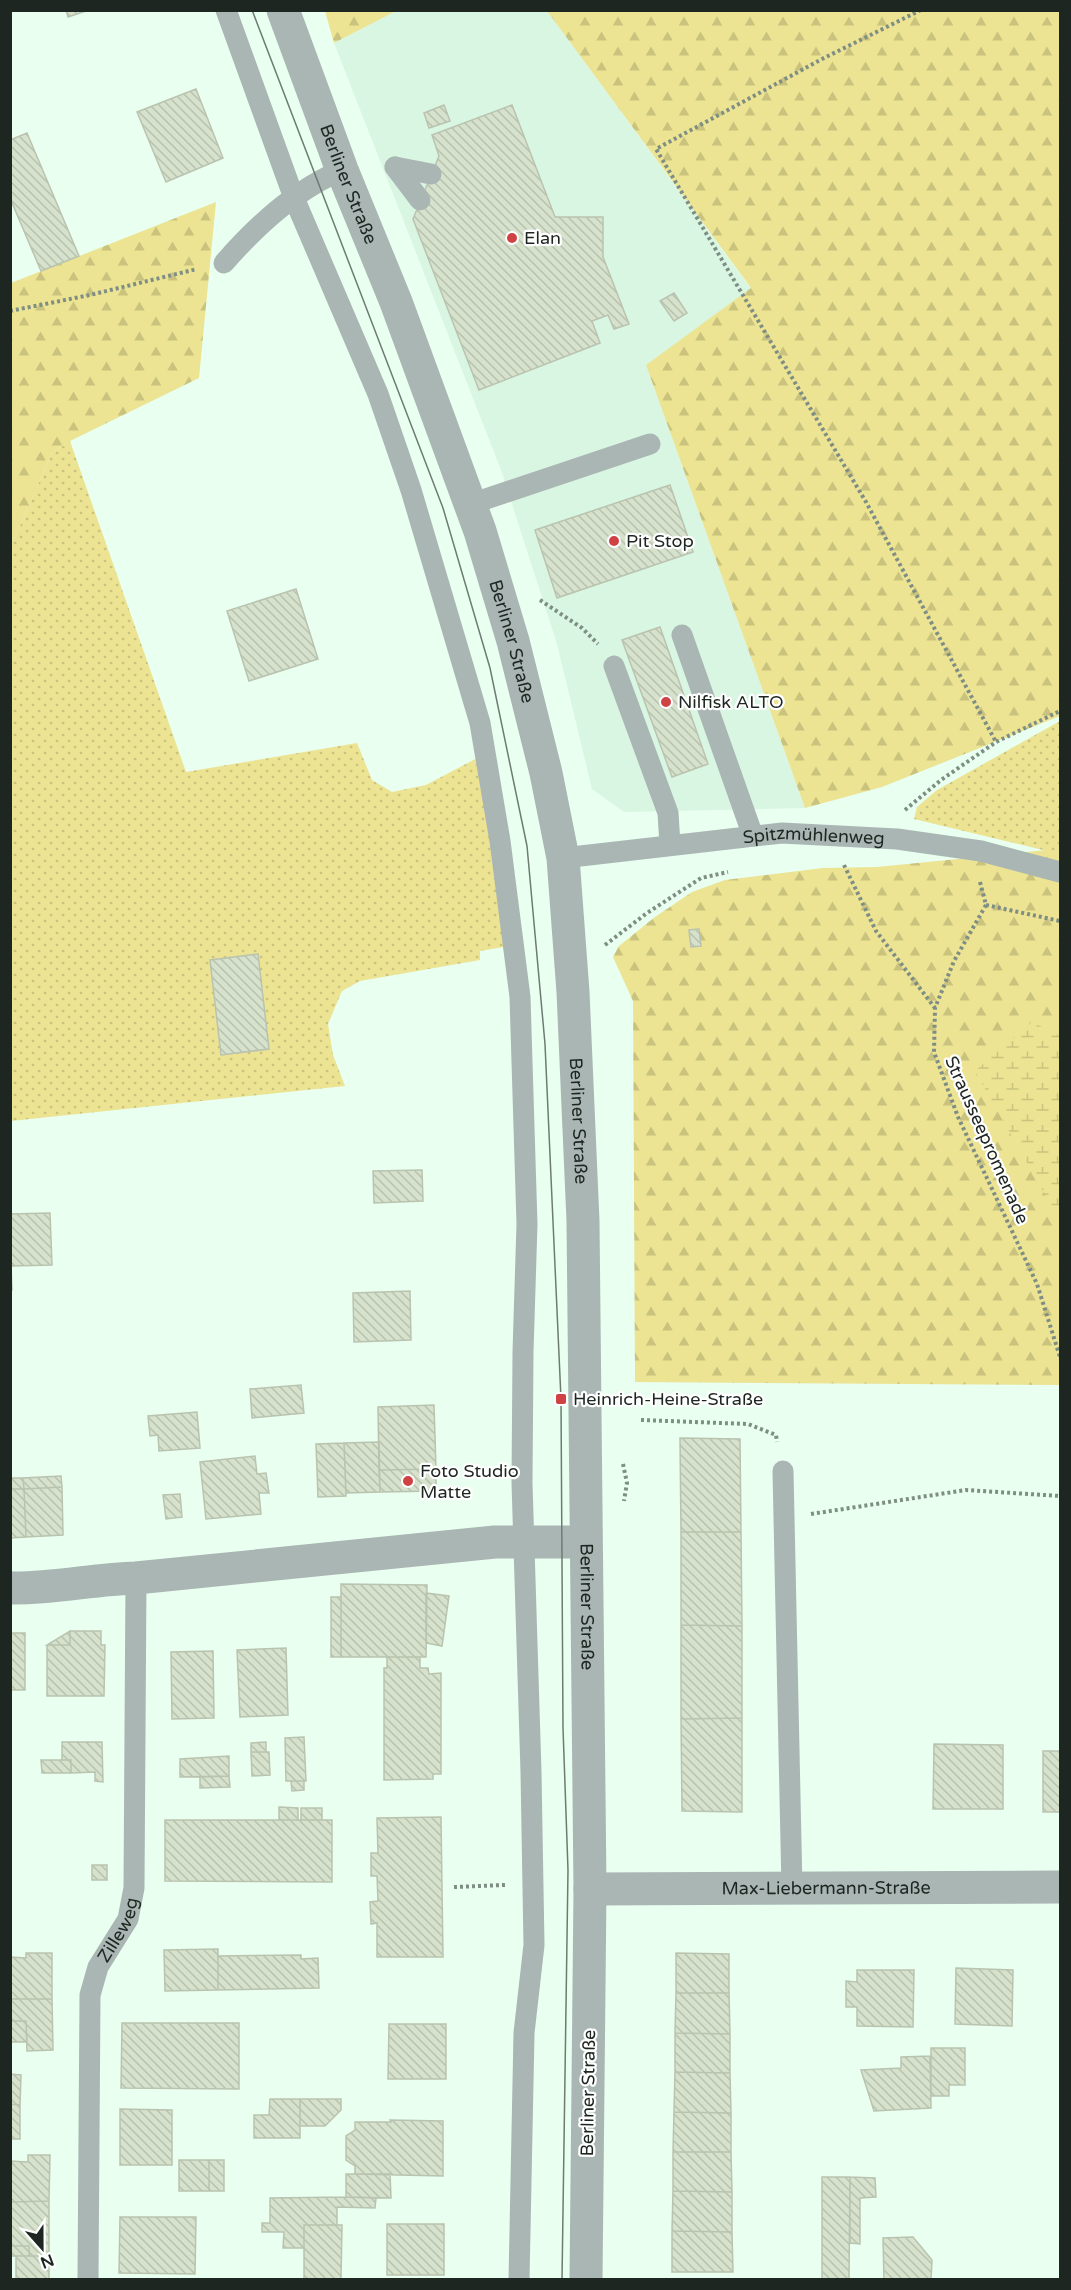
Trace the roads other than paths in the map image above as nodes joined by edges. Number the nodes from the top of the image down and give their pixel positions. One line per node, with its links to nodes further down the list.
1 (226, 10): 5 (lane)
2 (283, 10): 3 (street, Berliner Straße)
3 (342, 170): 5 (lane); 9 (street, Berliner Straße)
4 (432, 174): 6 (lane)
5 (294, 198): 7 (lane); 17 (lane)
6 (420, 200)
7 (224, 262)
8 (650, 444): 9 (lane)
9 (471, 504): 14 (street, Berliner Straße)
10 (682, 635): 12 (lane)
11 (614, 666): 13 (lane)
12 (753, 836): 13 (lane, Spitzmühlenweg); 15 (lane, Spitzmühlenweg)
13 (670, 845): 14 (lane, Spitzmühlenweg)
14 (563, 858): 18 (street, Berliner Straße)
15 (1060, 872)
16 (783, 1471): 23 (lane)
17 (524, 1542): 18 (street); 19 (street); 25 (lane)
18 (585, 1542): 22 (street, Berliner Straße)
19 (136, 1578): 20 (street); 24 (lane, Zilleweg)
20 (10, 1588)
21 (1060, 1887): 23 (street, Max-Liebermann-Straße)
22 (590, 1889): 23 (street, Max-Liebermann-Straße); 26 (street, Berliner Straße)
23 (792, 1889)
24 (88, 2280)
25 (519, 2280)
26 (586, 2280)

